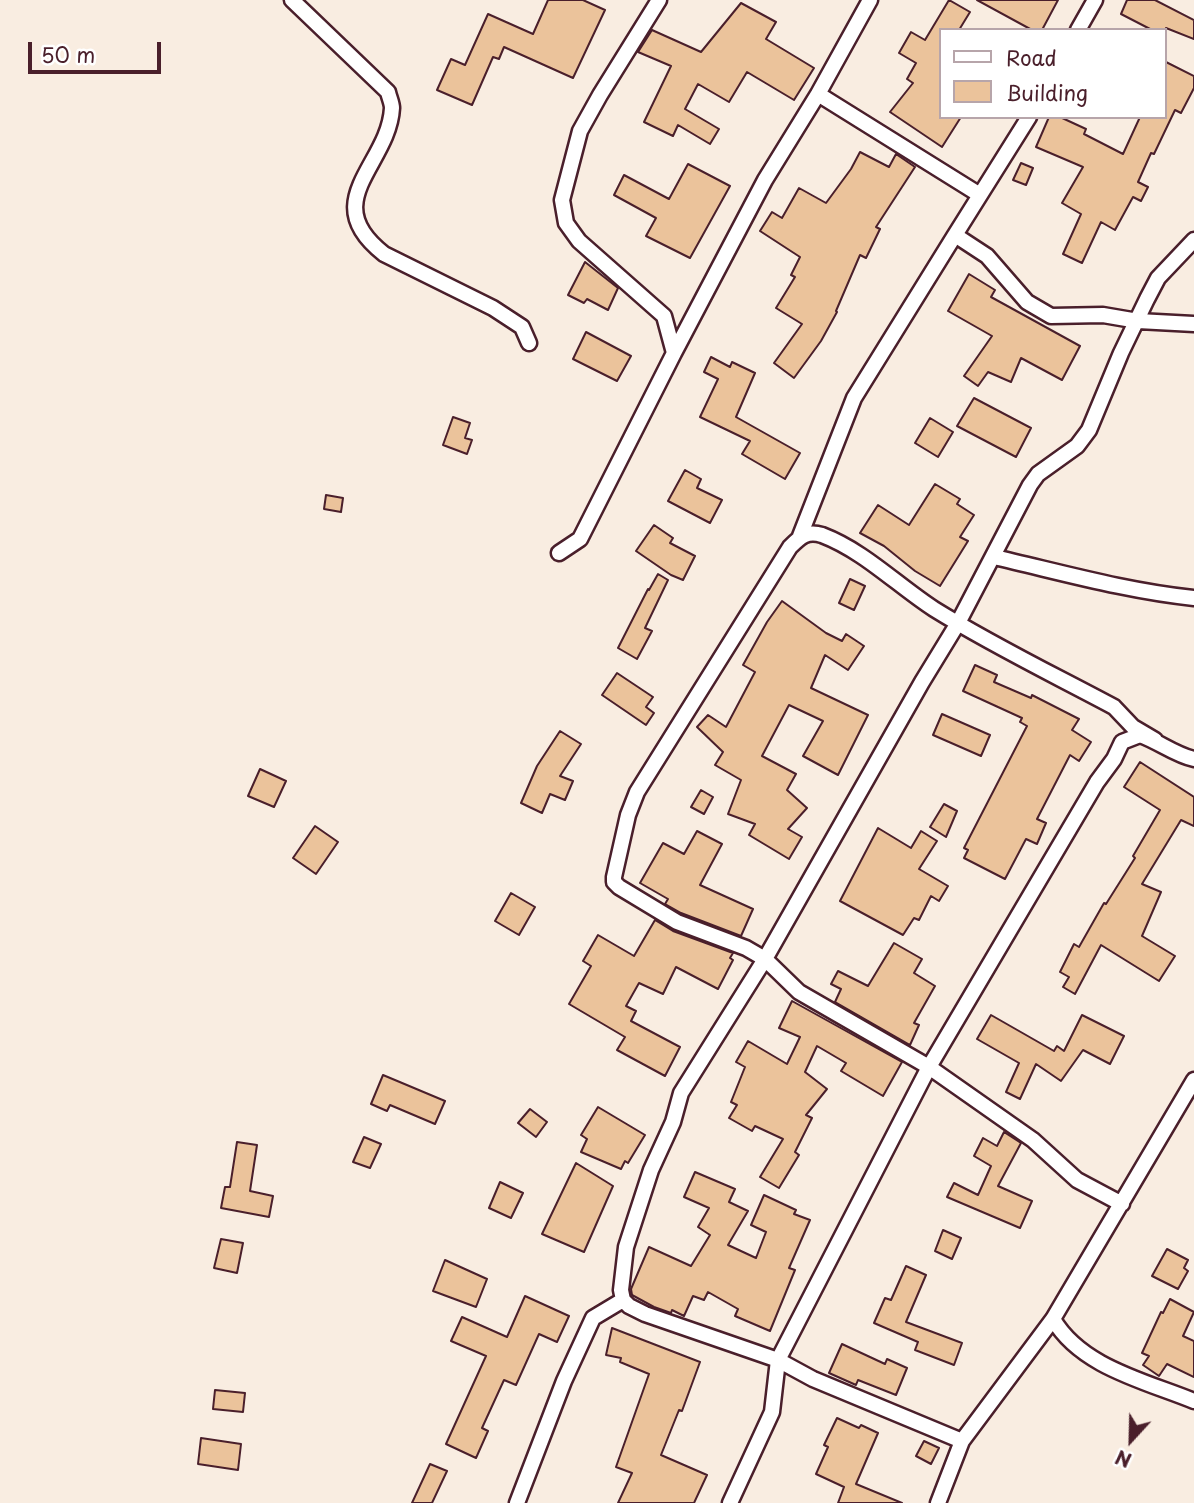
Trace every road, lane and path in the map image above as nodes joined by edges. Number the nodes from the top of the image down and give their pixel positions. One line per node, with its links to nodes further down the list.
1 (292, 0): 13 (street)
2 (659, 0): 14 (street)
3 (870, 0): 6 (street)
4 (1095, 0): 5 (street)
5 (1079, 28)
6 (818, 94): 8 (street); 14 (street)
7 (1028, 119): 8 (street)
8 (980, 195): 9 (street)
9 (955, 235): 11 (street); 15 (street)
10 (1194, 240): 11 (street)
11 (1138, 321): 12 (street); 17 (street)
12 (1194, 324)
13 (528, 343)
14 (674, 353): 16 (street)
15 (800, 536): 19 (street); 22 (street)
16 (559, 553)
17 (994, 557): 18 (street); 19 (street)
18 (1194, 597)
19 (958, 623): 20 (street); 22 (street)
20 (1155, 740): 21 (street); 23 (street)
21 (1194, 759)
22 (765, 959): 23 (street); 26 (street)
23 (929, 1067): 25 (street); 28 (street)
24 (1194, 1080): 25 (street)
25 (1122, 1204): 27 (street)
26 (623, 1300): 28 (street); 31 (street)
27 (1053, 1319): 29 (street); 30 (street)
28 (778, 1360): 30 (street); 32 (street)
29 (1194, 1401)
30 (962, 1441): 33 (street)
31 (517, 1503)
32 (730, 1503)
33 (939, 1503)

